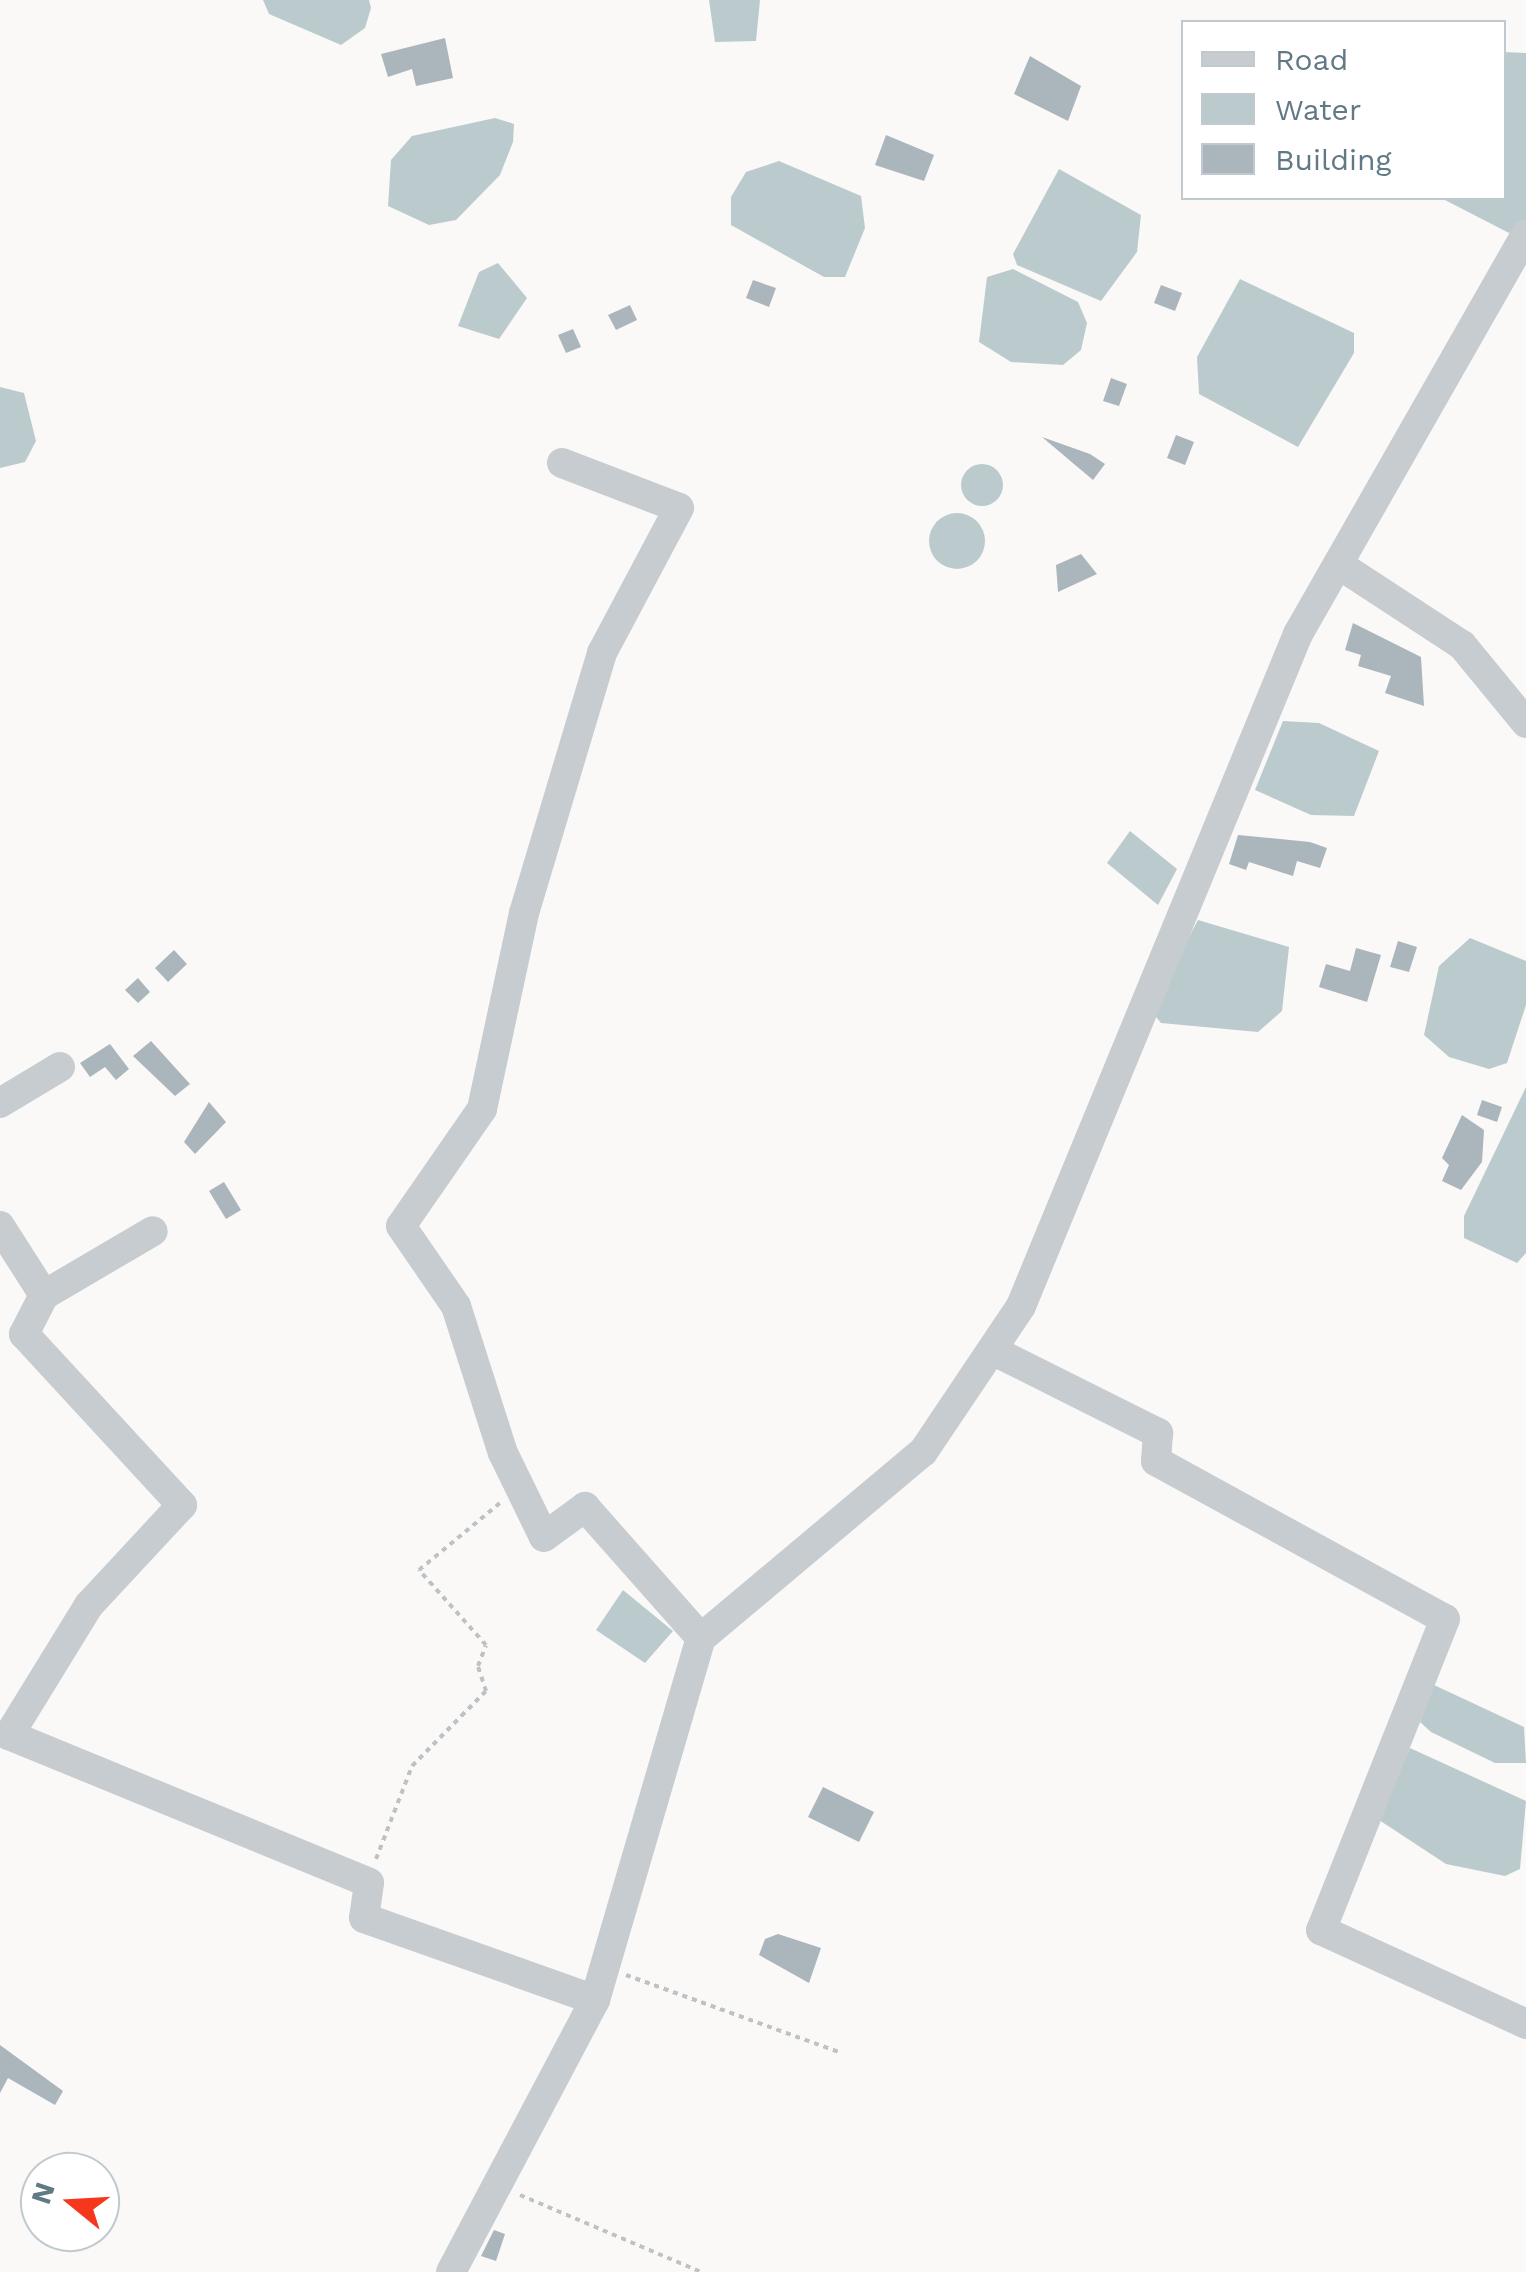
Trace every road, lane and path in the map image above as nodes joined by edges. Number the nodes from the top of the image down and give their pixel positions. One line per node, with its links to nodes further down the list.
1 (1526, 236): 3 (street)
2 (562, 462): 11 (street)
3 (1338, 564): 4 (street); 10 (street)
4 (1526, 723)
5 (60, 1067): 6 (street)
6 (0, 1103)
7 (0, 1226): 9 (street)
8 (153, 1230): 9 (street)
9 (44, 1295): 13 (street)
10 (992, 1350): 12 (street); 16 (street)
11 (519, 1486): 12 (street); 13 (path)
12 (702, 1638): 14 (street)
13 (369, 1883): 15 (street)
14 (608, 1968): 15 (street); 17 (path)
15 (595, 2000): 18 (street)
16 (1526, 2024)
17 (842, 2054)
18 (502, 2187): 19 (street); 20 (path)
19 (451, 2272)
20 (700, 2272)

